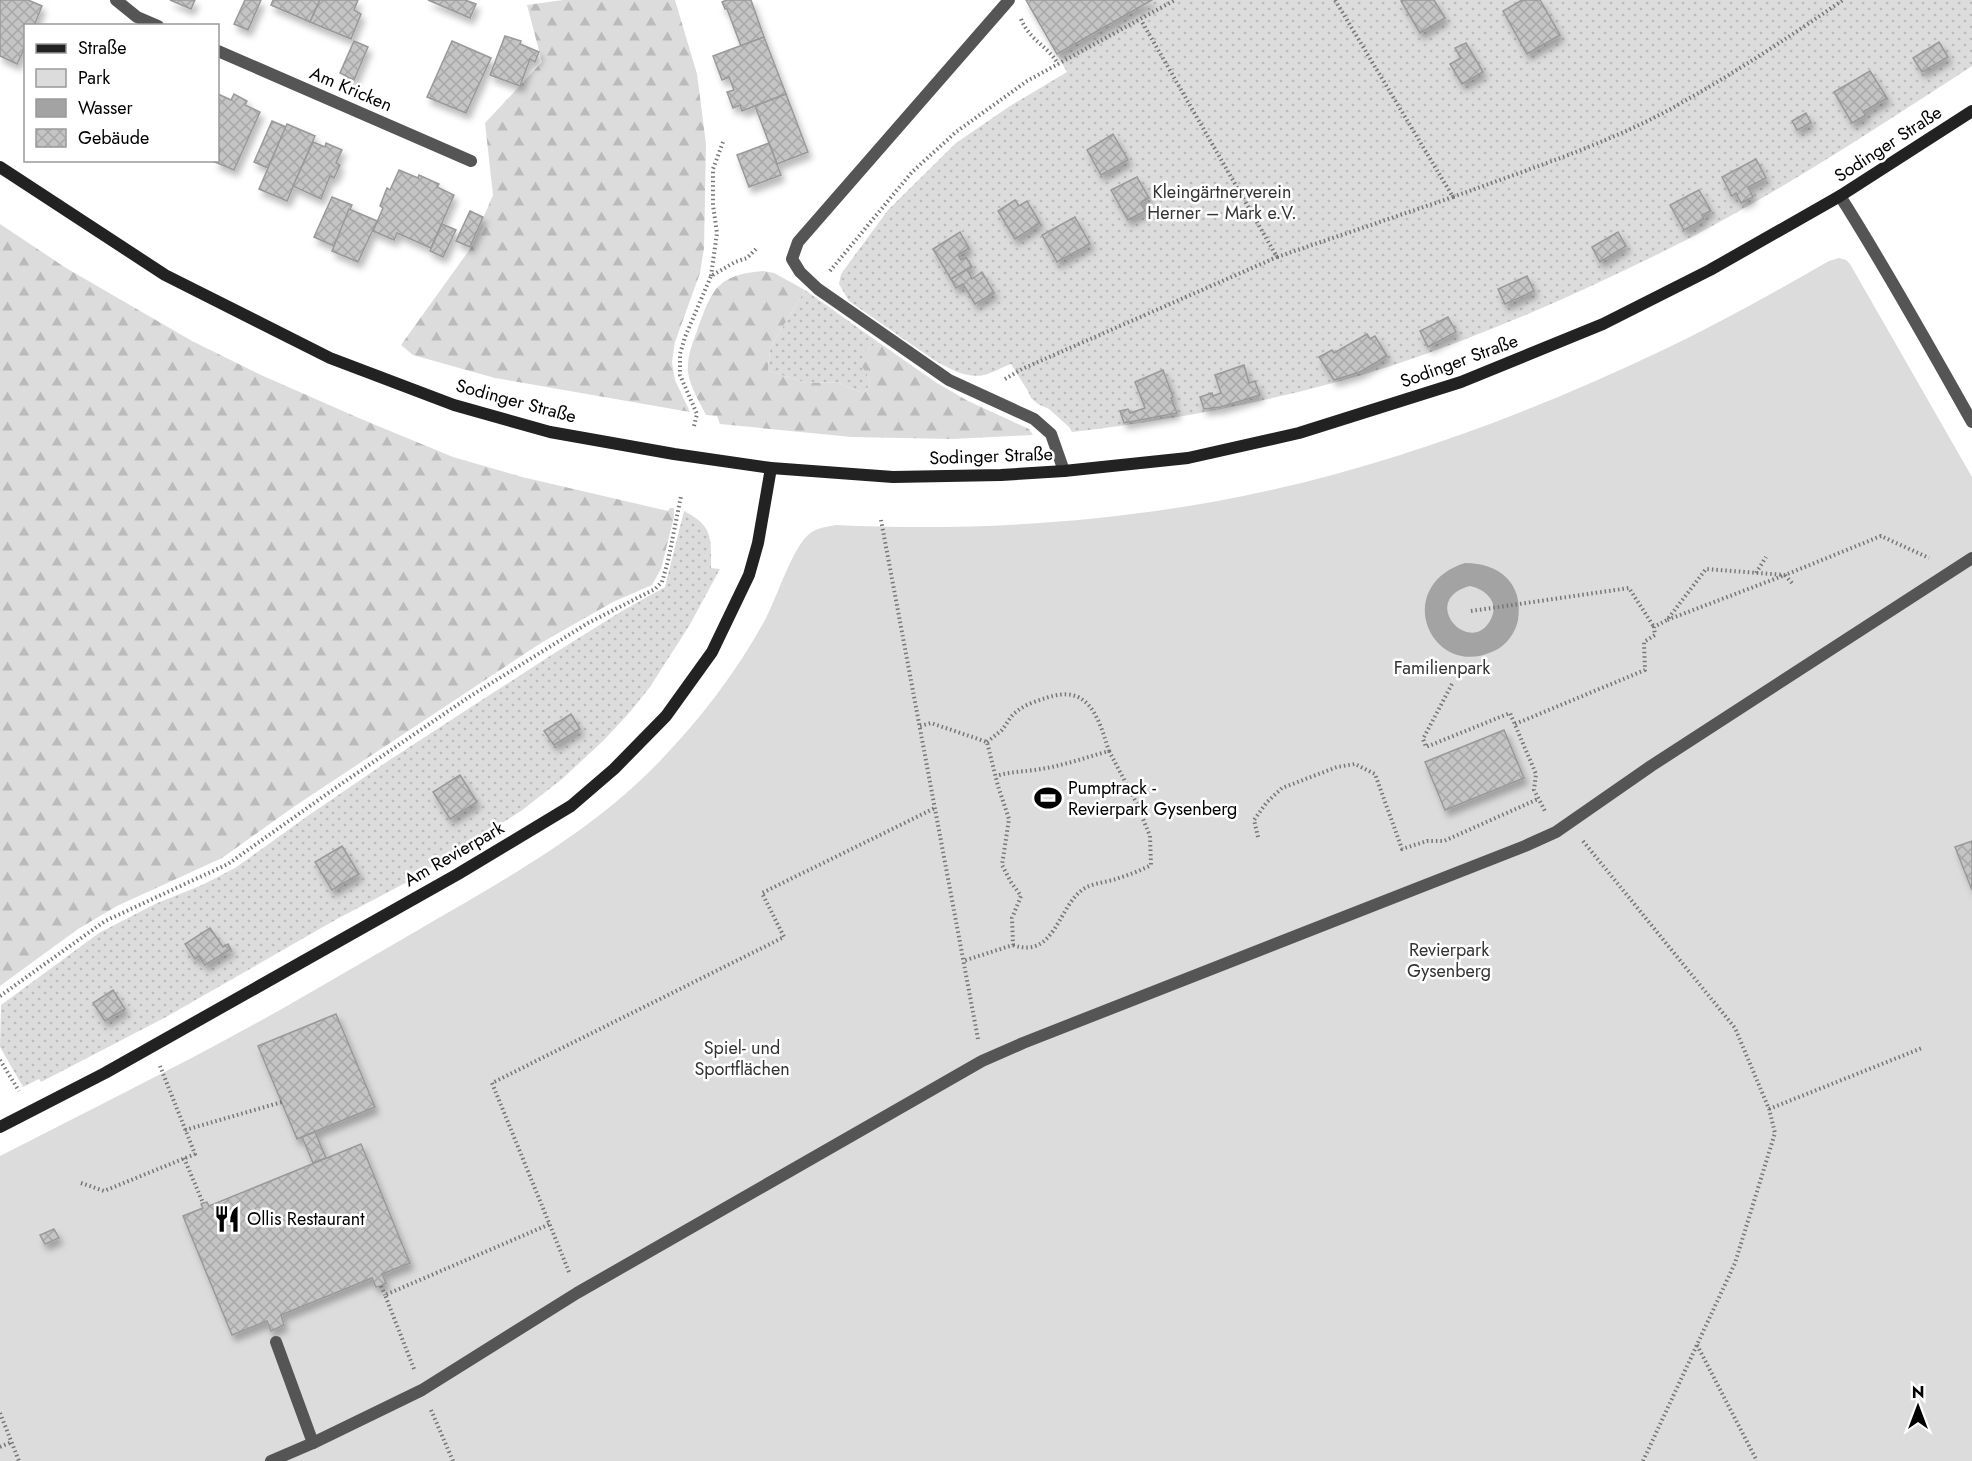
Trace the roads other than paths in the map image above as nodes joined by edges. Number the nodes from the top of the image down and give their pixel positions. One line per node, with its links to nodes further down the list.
1 (116, 0): 3 (street)
2 (1009, 1): 11 (street)
3 (153, 24)
4 (219, 51): 6 (street, Am Kricken)
5 (1972, 111): 8 (main road, Sodinger Straße)
6 (471, 161)
7 (0, 167): 10 (main road, Sodinger Straße)
8 (1839, 196): 9 (street); 11 (main road, Sodinger Straße)
9 (1972, 422)
10 (771, 468): 11 (main road, Sodinger Straße); 13 (main road, Am Revierpark)
11 (1064, 471)
12 (1972, 558): 15 (street)
13 (0, 1127)
14 (276, 1342): 15 (street)
15 (313, 1443): 16 (street)
16 (271, 1461)

